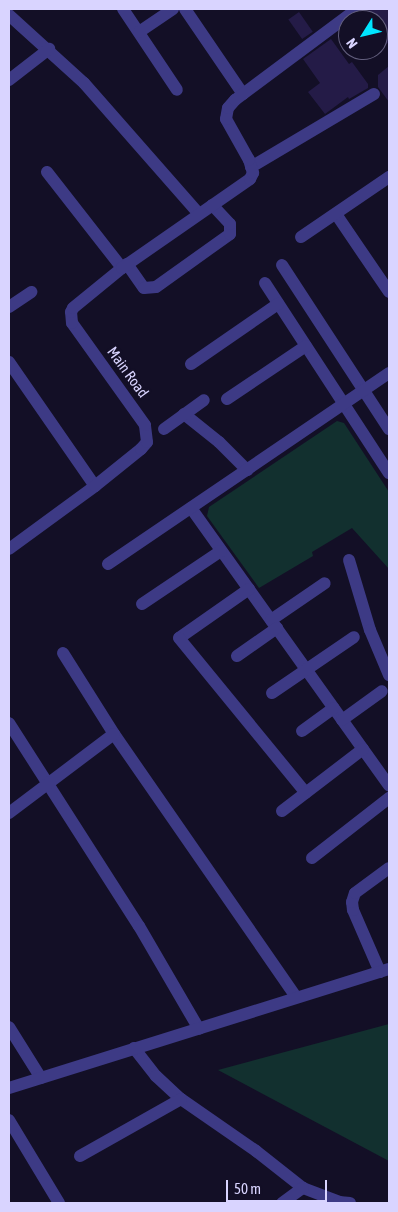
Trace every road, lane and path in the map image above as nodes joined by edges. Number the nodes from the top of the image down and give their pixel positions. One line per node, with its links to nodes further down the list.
1 (123, 9): 6 (street)
2 (173, 9): 6 (street)
3 (185, 9): 10 (street)
4 (357, 9): 10 (street)
5 (9, 15): 7 (street)
6 (139, 32): 9 (street)
7 (49, 49): 8 (street); 16 (street)
8 (9, 80)
9 (177, 90)
10 (243, 94): 12 (street)
11 (374, 94): 12 (street)
12 (251, 167): 15 (street, Main Road)
13 (47, 172): 20 (street)
14 (389, 178): 17 (street)
15 (212, 205): 16 (street, Main Road); 20 (street)
16 (199, 214): 20 (street, Main Road)
17 (336, 214): 18 (street); 23 (street)
18 (301, 237)
19 (282, 265): 30 (street)
20 (125, 266): 39 (street, Main Road)
21 (264, 283): 24 (street)
22 (31, 292): 25 (street)
23 (389, 292)
24 (278, 304): 26 (street); 28 (street)
25 (9, 307)
26 (306, 346): 31 (street); 33 (street)
27 (9, 362): 39 (street)
28 (191, 364)
29 (389, 373): 30 (street)
30 (364, 390): 33 (street); 36 (street)
31 (227, 399)
32 (204, 400): 34 (street)
33 (344, 404): 37 (street); 38 (street)
34 (184, 414): 35 (street); 37 (street)
35 (164, 429)
36 (389, 429)
37 (247, 470): 40 (street)
38 (389, 473)
39 (95, 486): 41 (street, Main Road)
40 (191, 508): 42 (street); 44 (street)
41 (9, 549)
42 (222, 551): 46 (street); 47 (street)
43 (348, 560): 53 (street)
44 (108, 564)
45 (325, 583): 48 (street)
46 (249, 589): 48 (street); 66 (street)
47 (142, 604)
48 (274, 624): 51 (street); 52 (street)
49 (354, 637): 52 (street)
50 (63, 653): 60 (street)
51 (237, 656)
52 (306, 670): 55 (street); 56 (street)
53 (389, 675)
54 (382, 691): 57 (street)
55 (272, 693)
56 (334, 708): 57 (street); 59 (street)
57 (342, 720): 61 (street)
58 (9, 723): 64 (street)
59 (302, 731)
60 (114, 734): 64 (street); 73 (street)
61 (363, 749): 63 (street); 66 (street)
62 (389, 763): 63 (street)
63 (378, 771): 65 (street)
64 (48, 785): 69 (street); 75 (street)
65 (389, 786)
66 (306, 793): 68 (street)
67 (389, 798): 70 (street)
68 (282, 812)
69 (9, 813)
70 (312, 858)
71 (389, 868): 72 (street)
72 (385, 970): 73 (street)
73 (296, 997): 75 (street)
74 (9, 1027): 77 (street)
75 (199, 1029): 76 (street)
76 (134, 1048): 77 (street); 79 (street)
77 (41, 1078): 78 (street)
78 (9, 1088)
79 (181, 1099): 81 (street); 82 (street)
80 (9, 1120): 83 (street)
81 (80, 1156)
82 (303, 1188): 84 (street); 85 (street)
83 (59, 1203)
84 (282, 1203)
85 (350, 1203)

